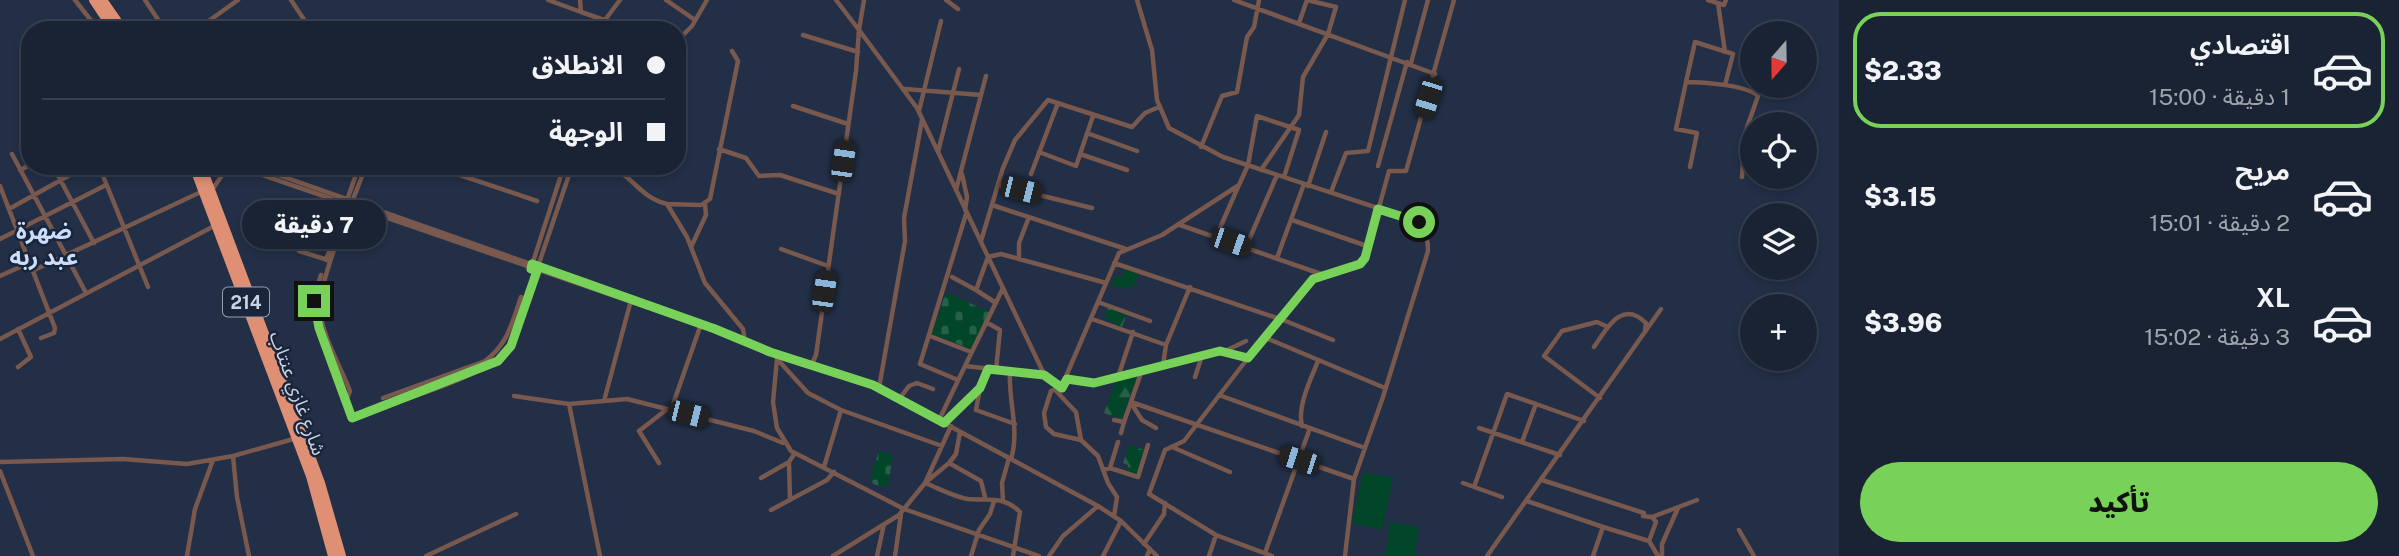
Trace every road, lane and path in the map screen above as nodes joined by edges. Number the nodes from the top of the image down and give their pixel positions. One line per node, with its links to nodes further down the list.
1 (75, 0): 30 (street)
2 (94, 0): 31 (highway)
3 (102, 0): 32 (highway)
4 (145, 0): 33 (street)
5 (238, 0): 34 (street)
6 (291, 0): 35 (street)
7 (548, 0): 27 (street)
8 (580, 0): 27 (street)
9 (620, 0): 28 (street)
10 (666, 0): 29 (street)
11 (707, 0): 29 (street)
12 (836, 0): 39 (street)
13 (864, 0): 39 (street)
14 (946, 0): 26 (street)
15 (1137, 0): 58 (street)
16 (1234, 0): 25 (street)
17 (1259, 0): 25 (street)
18 (1307, 0): 37 (street); 40 (street)
19 (1405, 0): 45 (street)
20 (1428, 0): 46 (street)
21 (1454, 0): 48 (street)
22 (1708, 0): 24 (street)
23 (1726, 0): 24 (street)
24 (1718, 3): 44 (street)
25 (1259, 8): 37 (street); 67 (street)
26 (958, 9)
27 (581, 12): 28 (street)
28 (605, 20)
29 (695, 20): 38 (street)
30 (91, 21)
31 (108, 21)
32 (117, 21)
33 (159, 21)
34 (209, 21)
35 (305, 21)
36 (941, 21): 53 (street)
37 (1299, 23): 40 (street)
38 (686, 30)
39 (859, 30): 43 (street); 52 (street)
40 (1328, 34): 45 (street); 64 (street)
41 (803, 35): 43 (street)
42 (732, 51): 68 (street)
43 (858, 52): 63 (street)
44 (1725, 52): 50 (street); 51 (street)
45 (1391, 56): 46 (street); 106 (street)
46 (1409, 63): 48 (street); 75 (street)
47 (959, 69): 54 (street)
48 (1435, 74): 119 (street)
49 (986, 76): 55 (street)
50 (1685, 82): 51 (street); 76 (street)
51 (1725, 85): 60 (street)
52 (905, 89): 53 (street); 59 (street)
53 (925, 91): 54 (street); 59 (street)
54 (953, 92): 55 (street); 71 (street)
55 (981, 95): 78 (street)
56 (1058, 103): 61 (street); 70 (street); 100 (street)
57 (793, 106): 63 (street)
58 (1159, 107): 61 (street); 67 (street)
59 (919, 111): 62 (street)
60 (1752, 112)
61 (1093, 116): 66 (street)
62 (922, 118): 71 (street); 208 (street)
63 (848, 124): 108 (street)
64 (1292, 127): 74 (street); 80 (street); 97 (street)
65 (1326, 132): 102 (street)
66 (1087, 133): 69 (street); 72 (street)
67 (1201, 147): 74 (street)
68 (719, 149): 108 (street); 113 (street)
69 (1137, 151)
70 (1040, 152): 72 (street); 81 (street)
71 (938, 153): 105 (street)
72 (1080, 154): 79 (street)
73 (12, 155): 77 (street)
74 (1248, 166): 80 (street); 101 (street)
75 (1378, 166)
76 (1690, 167)
77 (20, 170)
78 (961, 170): 105 (street); 121 (street)
79 (1127, 170)
80 (1261, 170): 96 (street)
81 (1031, 174)
82 (22, 175): 107 (street)
83 (58, 175): 98 (street)
84 (69, 175): 98 (street)
85 (103, 175): 99 (street)
86 (199, 175): 104 (highway, شارع غازي عنتاب / 214)
87 (204, 175): 104 (highway, 214)
88 (221, 175): 104 (street)
89 (271, 175): 110 (street)
90 (357, 175): 110 (street)
91 (362, 175): 110 (street)
92 (460, 175): 109 (street)
93 (561, 175): 118 (street)
94 (569, 175): 120 (street)
95 (622, 175): 112 (street)
96 (1277, 175): 97 (street); 135 (street)
97 (1284, 177): 102 (street)
98 (60, 180): 107 (street); 111 (street)
99 (106, 185): 111 (street); 127 (street)
100 (998, 185): 114 (street); 116 (street)
101 (1239, 185): 125 (street); 129 (street)
102 (1306, 185): 106 (street); 124 (street)
103 (0, 186): 117 (street)
104 (208, 191): 126 (highway, شارع غازي عنتاب / 214); 127 (street); 167 (highway, 214)
105 (956, 191): 121 (street)
106 (1331, 192): 119 (street)
107 (31, 194): 117 (street); 122 (street)
108 (839, 194): 147 (street)
109 (537, 201)
110 (350, 202): 142 (street); 146 (street)
111 (72, 203): 122 (street); 132 (street)
112 (667, 204): 113 (street); 134 (street)
113 (705, 204): 134 (street)
114 (991, 205): 123 (street); 131 (street)
115 (283, 207): 142 (street)
116 (1092, 208)
117 (9, 209): 128 (street)
118 (550, 209): 120 (street); 146 (street)
119 (1378, 209): 133 (street); 210 (street)
120 (557, 211): 148 (street)
121 (966, 212): 131 (street); 179 (street)
122 (44, 217): 128 (street); 138 (street)
123 (1029, 217): 137 (street); 141 (street)
124 (1292, 220): 133 (street); 140 (street)
125 (1179, 224): 129 (street); 137 (street)
126 (217, 225): 145 (street); 167 (highway, شارع غازي عنتاب / 214)
127 (125, 229): 132 (street); 145 (street)
128 (18, 231): 130 (street); 143 (street)
129 (1216, 237): 135 (street)
130 (0, 239)
131 (980, 242): 139 (street)
132 (94, 243): 138 (street)
133 (1367, 246): 152 (street)
134 (691, 247): 185 (street)
135 (1246, 247): 140 (street)
136 (782, 249): 147 (street)
137 (1127, 250): 144 (street)
138 (66, 256): 149 (street); 159 (street)
139 (988, 257): 141 (street); 157 (street); 158 (street)
140 (1277, 258): 152 (street)
141 (1019, 259): 154 (street)
142 (329, 261): 217 (street)
143 (29, 263): 149 (street); 151 (street)
144 (1114, 263): 154 (street); 156 (street)
145 (140, 265): 155 (street); 159 (street)
146 (531, 266): 148 (street)
147 (828, 266): 194 (street)
148 (538, 269): 163 (street); 164 (street); 172 (street)
149 (32, 271): 166 (street)
150 (321, 275): 217 (street)
151 (0, 276)
152 (1326, 276): 169 (street)
153 (952, 277): 158 (street)
154 (1106, 283): 161 (street)
155 (148, 287)
156 (1190, 287): 169 (street); 186 (street)
157 (1003, 288): 162 (street); 202 (street)
158 (976, 290): 162 (street)
159 (86, 293): 166 (street)
160 (521, 297): 172 (street)
161 (1098, 302): 168 (street); 170 (street)
162 (996, 303): 171 (street)
163 (630, 304): 164 (street); 218 (street)
164 (638, 304): 173 (street); 176 (street)
165 (1661, 309): 178 (street)
166 (48, 312): 175 (street); 180 (street)
167 (255, 316): 238 (highway, شارع غازي عنتاب / 214); 300 (highway, 214)
168 (1092, 318): 177 (street); 205 (street)
169 (1283, 320): 181 (street); 183 (street)
170 (1150, 321)
171 (986, 322): 188 (street); 199 (street)
172 (514, 327): 214 (street); 217 (street)
173 (700, 327): 176 (street); 222 (street)
174 (1608, 327): 178 (street); 187 (street); 216 (street)
175 (18, 329): 182 (street); 197 (street)
176 (719, 332): 185 (street)
177 (1133, 332): 186 (street); 203 (street)
178 (1645, 333): 216 (street)
179 (930, 335): 188 (street); 206 (street)
180 (41, 338)
181 (1266, 338): 192 (street); 193 (street)
182 (0, 339)
183 (1333, 340)
184 (1246, 341): 189 (street)
185 (745, 343): 190 (street)
186 (1166, 345): 196 (street)
187 (1594, 347)
188 (971, 352): 195 (street)
189 (1223, 352): 191 (street); 192 (street)
190 (776, 356): 194 (street); 223 (street); 242 (street)
191 (1202, 356): 196 (street); 204 (street)
192 (1248, 358): 213 (street)
193 (1318, 361): 210 (street); 231 (street)
194 (812, 364): 208 (street)
195 (965, 366): 198 (street); 206 (street)
196 (1163, 366): 201 (street)
197 (18, 367)
198 (988, 369): 199 (street); 209 (street)
199 (996, 369): 200 (street)
200 (1010, 371): 202 (street); 228 (street)
201 (1141, 372): 203 (street); 219 (street)
202 (1044, 375): 207 (street)
203 (1118, 377): 205 (street)
204 (1195, 377)
205 (1067, 379): 207 (street)
206 (958, 380): 225 (street)
207 (1057, 387): 239 (street); 239 (street)
208 (879, 388): 215 (street)
209 (980, 388): 225 (street); 228 (street)
210 (1385, 388): 246 (street)
211 (933, 389): 215 (street)
212 (514, 396): 220 (street)
213 (1219, 396): 230 (street); 231 (street)
214 (383, 398)
215 (900, 398): 225 (street)
216 (1600, 398): 226 (street)
217 (346, 401)
218 (604, 401): 220 (street); 222 (street)
219 (1131, 402): 227 (street); 230 (street); 232 (street)
220 (569, 404): 302 (street)
221 (1536, 404): 226 (street); 236 (street); 241 (street)
222 (669, 410): 242 (street); 255 (street)
223 (841, 410): 244 (street); 257 (street)
224 (1114, 420): 227 (street)
225 (941, 421): 229 (street)
226 (1584, 421): 248 (street)
227 (1124, 422): 237 (street)
228 (1015, 424): 250 (street)
229 (951, 426): 235 (street); 244 (street)
230 (1195, 426): 245 (street); 252 (street)
231 (1302, 426): 233 (street)
232 (1156, 428)
233 (1310, 428): 246 (street); 252 (street)
234 (1479, 428): 236 (street)
235 (960, 432): 250 (street); 256 (street)
236 (1493, 432): 241 (street); 268 (street)
237 (1121, 433)
238 (297, 438): 249 (street); 299 (highway, شارع غازي عنتاب / 214)
239 (1081, 440): 259 (street)
240 (1118, 442): 258 (street)
241 (1522, 442): 248 (street)
242 (784, 443): 247 (street)
243 (1148, 445): 258 (street)
244 (942, 446): 266 (street)
245 (1172, 447): 262 (street); 276 (street)
246 (1365, 448): 264 (street)
247 (795, 453): 254 (street); 257 (street)
248 (1560, 455): 265 (street)
249 (233, 456): 251 (street); 298 (street)
250 (1010, 458): 273 (street); 277 (street)
251 (213, 459): 253 (street); 297 (street)
252 (1299, 460): 264 (street); 295 (street)
253 (0, 462)
254 (789, 462): 263 (street); 271 (street)
255 (659, 463)
256 (949, 463): 266 (street); 269 (street)
257 (824, 467): 261 (street)
258 (1110, 468): 259 (street)
259 (1103, 470): 282 (street)
260 (0, 471): 296 (street)
261 (834, 472): 271 (street); 280 (street)
262 (1230, 472)
263 (761, 478)
264 (1354, 479): 316 (street)
265 (1542, 480): 275 (street); 283 (street)
266 (925, 483): 269 (street); 280 (street)
267 (1462, 483): 268 (street)
268 (1474, 487): 270 (street)
269 (985, 497): 272 (street)
270 (1502, 497)
271 (790, 500): 279 (street)
272 (994, 500): 273 (street); 288 (street)
273 (1003, 500): 292 (street)
274 (1697, 500): 278 (street)
275 (1527, 501): 286 (street); 317 (street)
276 (1165, 503): 289 (street); 291 (street)
277 (1098, 506): 282 (street); 310 (street)
278 (1678, 508): 283 (street); 319 (street)
279 (771, 510)
280 (902, 511): 285 (street); 288 (street); 306 (street)
281 (516, 514): 301 (street)
282 (1114, 516): 284 (street)
283 (1651, 517): 290 (street)
284 (1121, 521): 291 (street); 311 (street)
285 (884, 524): 293 (street); 305 (street)
286 (1603, 527): 290 (street); 318 (street)
287 (1739, 530): 320 (street)
288 (977, 534): 292 (street); 307 (street)
289 (1216, 535): 295 (street); 314 (street)
290 (1649, 541): 319 (street)
291 (1144, 544): 294 (street)
292 (1015, 546): 308 (street); 309 (street)
293 (844, 549): 303 (street); 304 (street)
294 (1150, 549): 312 (street); 313 (street)
295 (1265, 553): 315 (street)
296 (33, 556)
297 (187, 556)
298 (249, 556)
299 (333, 556)
300 (341, 556)
301 (426, 556)
302 (600, 556)
303 (833, 556)
304 (842, 556)
305 (877, 556)
306 (896, 556)
307 (971, 556)
308 (1013, 556)
309 (1039, 556)
310 (1049, 556)
311 (1103, 556)
312 (1147, 556)
313 (1157, 556)
314 (1209, 556)
315 (1272, 556)
316 (1345, 556)
317 (1487, 556)
318 (1593, 556)
319 (1660, 556)
320 (1754, 556)

